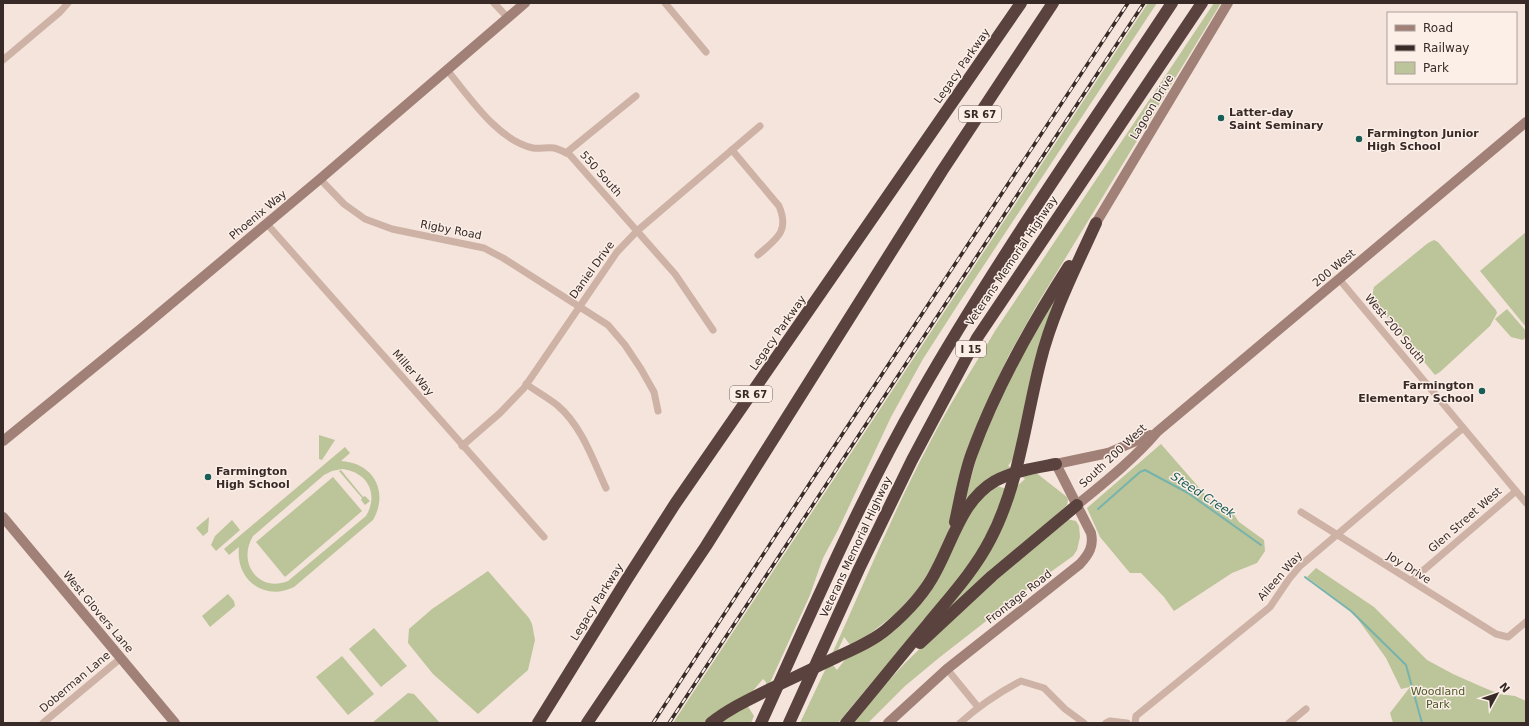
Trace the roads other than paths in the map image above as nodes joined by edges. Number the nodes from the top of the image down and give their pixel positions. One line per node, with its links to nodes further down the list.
1 (68, 3): 12 (street)
2 (494, 3): 10 (street)
3 (525, 3): 10 (street, Phoenix Way)
4 (665, 3): 11 (street)
5 (1021, 3): 52 (highway, Legacy Parkway / SR 67)
6 (1053, 3): 53 (highway, SR 67)
7 (1172, 3): 55 (highway, Veterans Memorial Highway / I 15)
8 (1202, 3): 56 (highway, Veterans Memorial Highway / I 15)
9 (1228, 3): 20 (street, Lagoon Drive)
10 (508, 18): 13 (street, Phoenix Way)
11 (706, 52)
12 (3, 60)
13 (447, 70): 18 (street, 550 South); 19 (street, Phoenix Way)
14 (636, 96): 18 (street)
15 (1526, 122): 24 (street, 200 West)
16 (760, 126): 17 (street, Daniel Drive)
17 (732, 150): 22 (street, Daniel Drive); 23 (street)
18 (566, 153): 22 (street, 550 South)
19 (320, 179): 21 (street, Phoenix Way); 25 (street, Rigby Road)
20 (1096, 223): 42 (highway); 47 (highway)
21 (267, 224): 31 (street, Phoenix Way); 32 (street, Miller Way)
22 (637, 231): 25 (street, Daniel Drive); 26 (street, 550 South)
23 (758, 255)
24 (1339, 279): 29 (street, West 200 South); 30 (street, 200 West)
25 (579, 306): 27 (street, Daniel Drive); 28 (street, Rigby Road)
26 (714, 330)
27 (526, 384): 32 (street, Daniel Drive); 34 (street)
28 (658, 411)
29 (1463, 428): 35 (street, West 200 South); 40 (street, Aileen Way)
30 (1157, 432): 33 (street, South 200 West); 37 (street, South 200 West)
31 (3, 441)
32 (462, 446): 41 (street, Miller Way)
33 (1056, 464): 37 (street, Frontage Road); 42 (highway)
34 (606, 488)
35 (1516, 491): 36 (street, West 200 South); 43 (street, Glen Street West)
36 (1526, 503)
37 (1077, 504): 46 (street, Frontage Road); 47 (highway)
38 (1301, 512): 40 (street, Joy Drive)
39 (3, 517): 45 (street, West Glovers Lane)
40 (1336, 535): 43 (street, Joy Drive); 63 (street, Aileen Way)
41 (544, 537)
42 (951, 538): 54 (highway)
43 (1411, 581): 44 (street, Joy Drive)
44 (1526, 622)
45 (121, 658): 50 (street, Doberman Lane); 51 (street, West Glovers Lane)
46 (947, 669): 48 (street); 58 (street, Frontage Road)
47 (883, 678): 57 (highway)
48 (978, 707): 59 (street); 60 (street)
49 (1306, 709): 64 (street)
50 (44, 723)
51 (175, 723)
52 (538, 723)
53 (587, 723)
54 (711, 723)
55 (761, 723)
56 (789, 723)
57 (846, 723)
58 (888, 723)
59 (960, 723)
60 (1084, 723)
61 (1106, 723): 62 (street)
62 (1127, 723)
63 (1135, 723)
64 (1289, 723)

